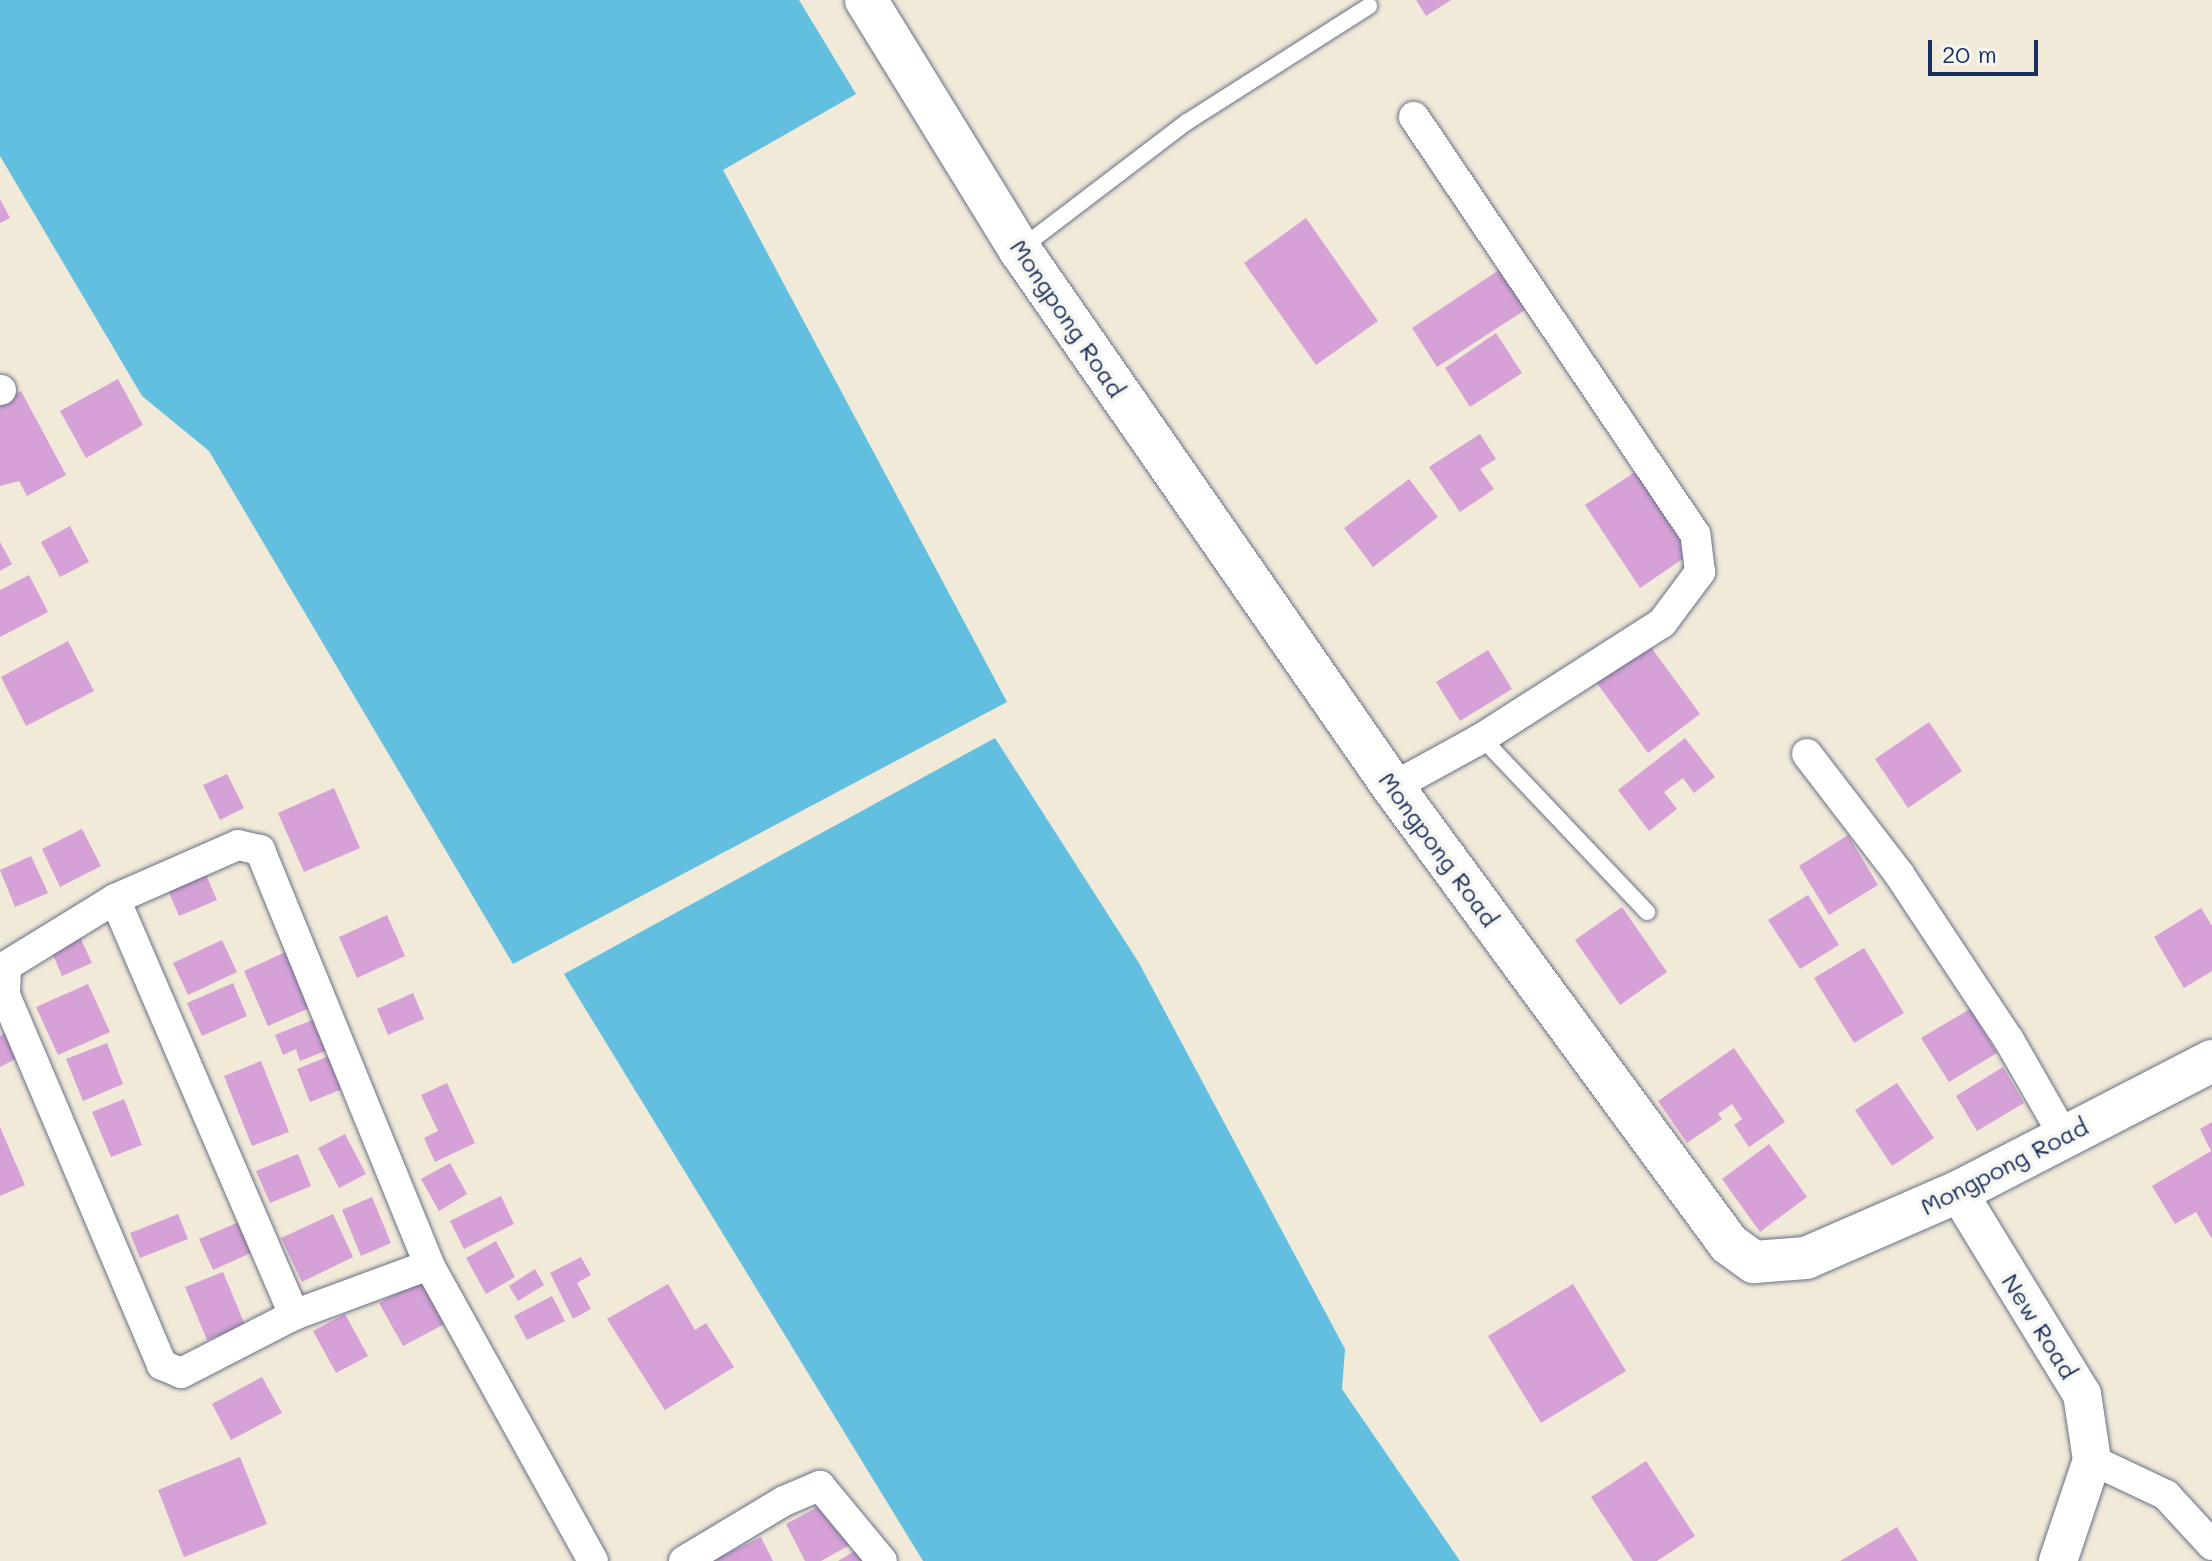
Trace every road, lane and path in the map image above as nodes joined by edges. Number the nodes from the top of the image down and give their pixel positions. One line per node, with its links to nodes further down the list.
1 (866, 0): 4 (main road, Mongpong Road)
2 (1369, 6): 4 (lane)
3 (1414, 117): 5 (street)
4 (1020, 250): 7 (main road, Mongpong Road)
5 (1482, 738): 7 (street); 9 (lane)
6 (1807, 754): 11 (street)
7 (1393, 787): 12 (main road, Mongpong Road)
8 (115, 899): 13 (street); 14 (street); 14 (street)
9 (1647, 912)
10 (2212, 1061): 11 (main road, Mongpong Road)
11 (2064, 1136): 12 (main road, Mongpong Road)
12 (1958, 1192): 15 (street, New Road)
13 (429, 1265): 14 (street); 17 (street)
14 (294, 1315)
15 (2092, 1460): 16 (street); 20 (street, New Road)
16 (2212, 1545)
17 (593, 1561)
18 (684, 1561): 19 (street)
19 (882, 1561)
20 (2058, 1561)

